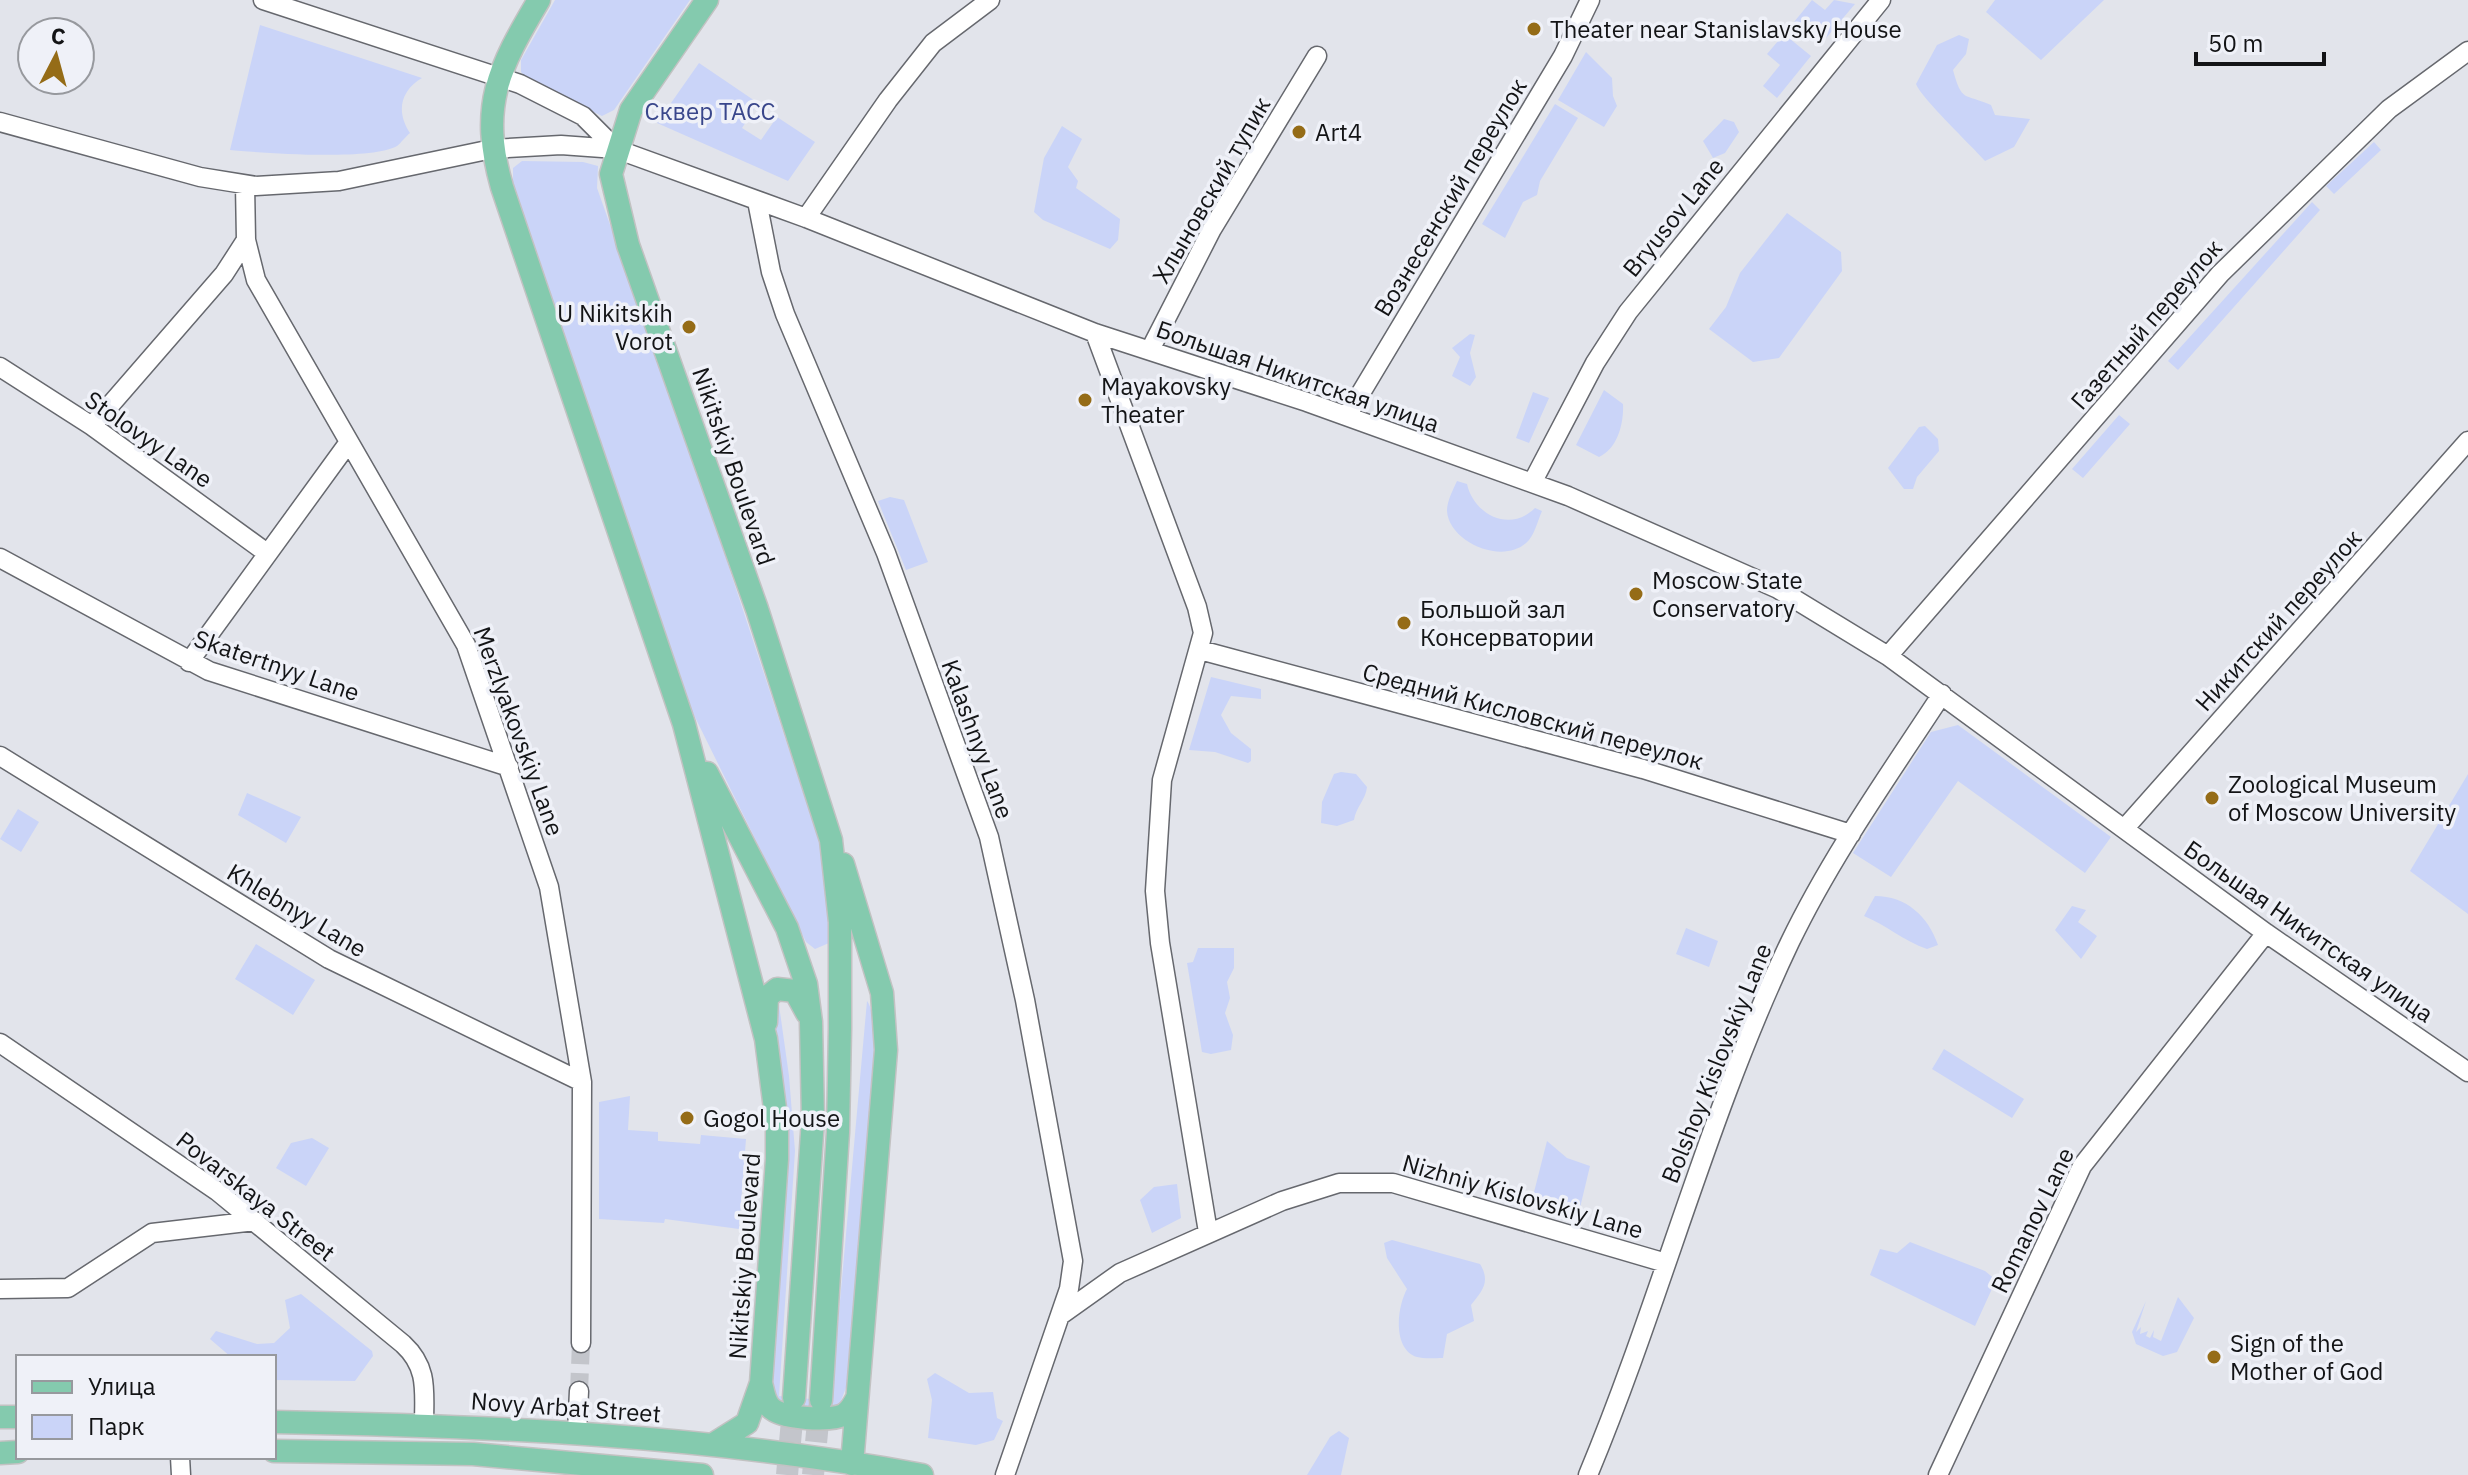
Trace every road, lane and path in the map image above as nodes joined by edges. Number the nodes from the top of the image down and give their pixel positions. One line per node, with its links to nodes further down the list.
1 (263, 0): 9 (street)
2 (539, 0): 9 (main road, Nikitskiy Boulevard)
3 (707, 0): 12 (main road, Nikitskiy Boulevard)
4 (990, 0): 15 (street)
5 (1590, 0): 20 (street, Вознесенский переулок)
6 (1881, 0): 24 (street, Bryusov Lane)
7 (2468, 51): 28 (street, Газетный переулок)
8 (1317, 56): 18 (street, Хлыновский тупик)
9 (498, 77): 11 (main road, Nikitskiy Boulevard); 12 (street)
10 (0, 122): 13 (street)
11 (492, 149): 12 (street); 13 (street); 31 (main road, Nikitskiy Boulevard)
12 (616, 149): 14 (street, Большая Никитская улица); 36 (main road, Nikitskiy Boulevard)
13 (245, 185): 16 (street, Merzlyakovskiy Lane)
14 (757, 201): 15 (street, Большая Никитская улица); 49 (street, Kalashnyy Lane)
15 (806, 218): 17 (street, Большая Никитская улица)
16 (246, 240): 21 (street); 23 (street, Merzlyakovskiy Lane)
17 (1095, 333): 18 (street, Большая Никитская улица); 27 (street)
18 (1150, 350): 20 (street, Большая Никитская улица)
19 (0, 367): 21 (street, Stolovyy Lane)
20 (1347, 416): 24 (street, Большая Никитская улица)
21 (92, 426): 25 (street, Stolovyy Lane)
22 (2468, 441): 34 (street, Никитский переулок)
23 (349, 442): 25 (street); 33 (street, Merzlyakovskiy Lane)
24 (1532, 483): 28 (street, Большая Никитская улица)
25 (267, 553): 29 (street)
26 (0, 558): 29 (street, Skatertnyy Lane)
27 (1200, 650): 35 (street, Средний Кисловский переулок); 46 (street)
28 (1888, 656): 30 (street, Большая Никитская улица)
29 (189, 662): 33 (street, Skatertnyy Lane)
30 (1942, 694): 34 (street, Большая Никитская улица); 35 (street, Bolshoy Kislovskiy Lane)
31 (684, 724): 39 (main road, Nikitskiy Boulevard); 41 (main road, Nikitskiy Boulevard)
32 (0, 756): 44 (street, Khlebnyy Lane)
33 (509, 767): 44 (street, Merzlyakovskiy Lane)
34 (2124, 829): 37 (street, Большая Никитская улица)
35 (1851, 834): 47 (street, Bolshoy Kislovskiy Lane)
36 (831, 840): 38 (main road, Nikitskiy Boulevard); 40 (main road, Nikitskiy Boulevard)
37 (2266, 933): 43 (street, Большая Никитская улица); 66 (street, Romanov Lane)
38 (882, 993): 40 (main road); 54 (main road, Nikitskiy Boulevard)
39 (811, 1022): 41 (main road); 53 (main road, Nikitskiy Boulevard)
40 (840, 1028): 55 (main road, Nikitskiy Boulevard)
41 (766, 1039): 51 (main road, Nikitskiy Boulevard)
42 (0, 1043): 45 (street, Povarskaya Street)
43 (2468, 1072)
44 (582, 1082): 50 (street, Merzlyakovskiy Lane)
45 (255, 1221): 48 (street); 57 (street, Povarskaya Street)
46 (1208, 1232): 47 (street, Nizhniy Kislovskiy Lane); 49 (street, Nizhniy Kislovskiy Lane)
47 (1666, 1263): 65 (street, Bolshoy Kislovskiy Lane)
48 (0, 1289)
49 (1061, 1315): 64 (street, Kalashnyy Lane)
50 (582, 1335)
51 (761, 1383): 54 (main road); 59 (main road, Nikitskiy Boulevard)
52 (579, 1391): 58 (street)
53 (794, 1398)
54 (857, 1398): 61 (main road, Nikitskiy Boulevard)
55 (821, 1400)
56 (276, 1422): 57 (main road, Novy Arbat Street)
57 (424, 1425): 58 (main road, Novy Arbat Street)
58 (577, 1432): 59 (main road, Novy Arbat Street)
59 (712, 1445): 61 (main road, Novy Arbat Street)
60 (276, 1451): 62 (main road)
61 (852, 1464): 63 (main road, Novy Arbat Street)
62 (692, 1474)
63 (922, 1475)
64 (1005, 1475)
65 (1588, 1475)
66 (1938, 1475)

